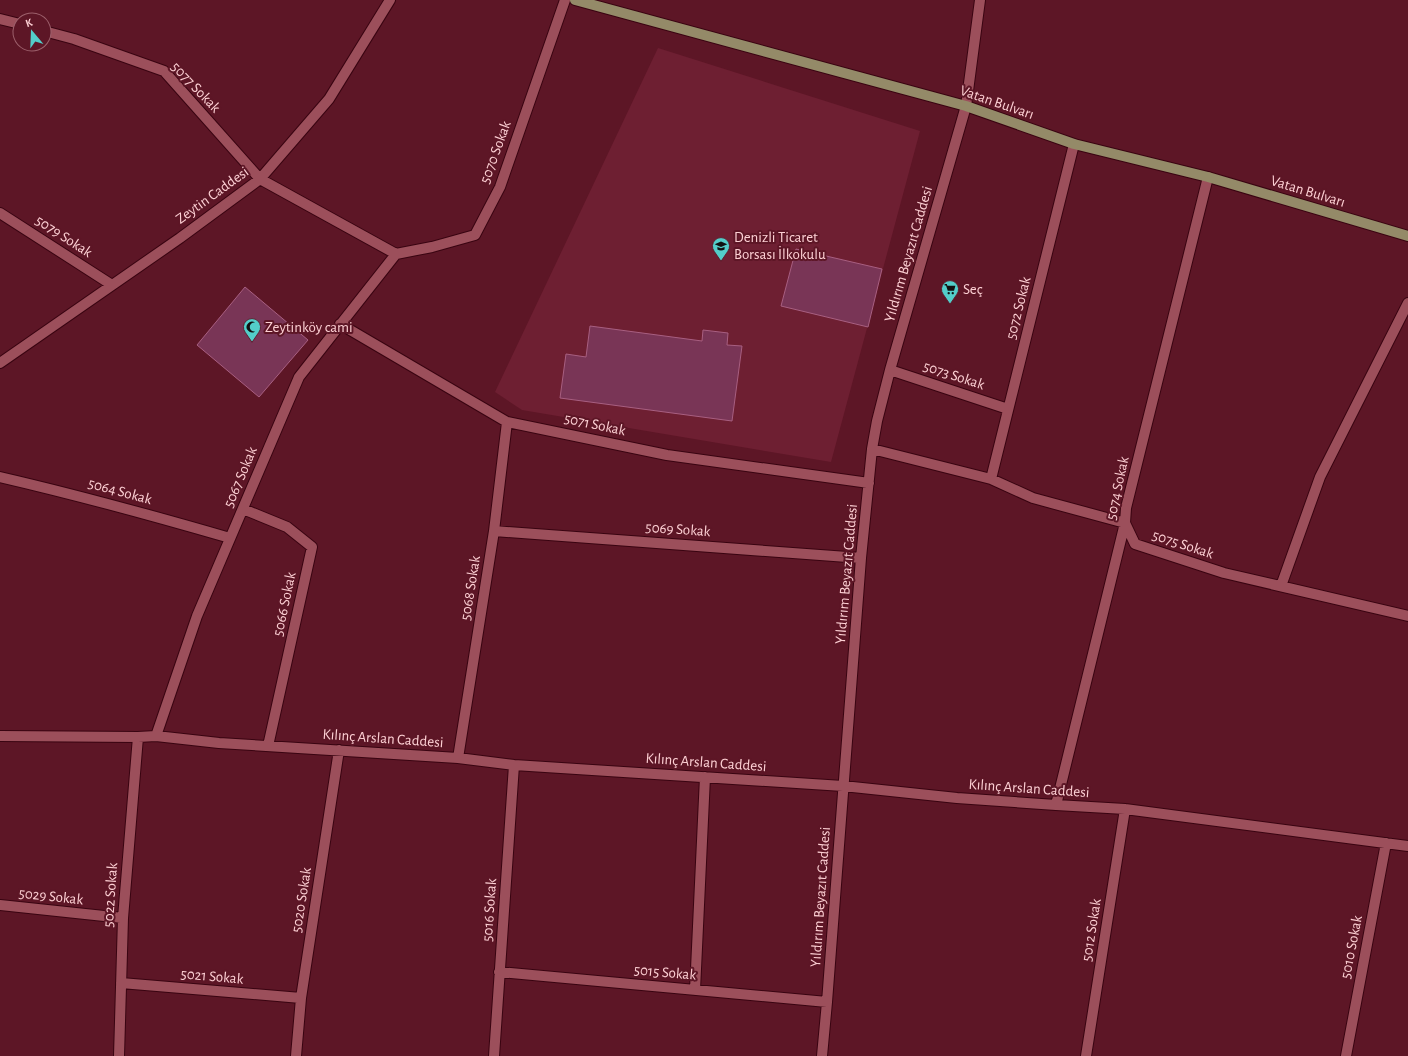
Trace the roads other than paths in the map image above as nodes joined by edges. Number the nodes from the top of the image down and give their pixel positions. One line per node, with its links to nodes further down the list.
1 (390, 0): 11 (street, Zeytin Caddesi)
2 (565, 0): 14 (street, 5070 Sokak)
3 (576, 0): 8 (main road, Vatan Bulvarı)
4 (980, 0): 8 (street, Yıldırım Beyazıt Caddesi)
5 (0, 19): 6 (street)
6 (12, 22)
7 (52, 33): 11 (street, 5077 Sokak)
8 (966, 106): 9 (main road, Vatan Bulvarı); 19 (street, Yıldırım Beyazıt Caddesi)
9 (1074, 144): 10 (main road, Vatan Bulvarı); 20 (street, 5072 Sokak)
10 (1208, 177): 13 (main road, Vatan Bulvarı); 27 (street, 5074 Sokak)
11 (260, 179): 14 (street, 5077 Sokak); 15 (street, Zeytin Caddesi)
12 (0, 213): 15 (street, 5079 Sokak)
13 (1408, 236)
14 (396, 254): 17 (street, 5067 Sokak)
15 (112, 285): 18 (street, Zeytin Caddesi)
16 (1408, 302): 31 (street)
17 (340, 324): 21 (street, 5071 Sokak); 26 (street, 5067 Sokak)
18 (0, 363)
19 (890, 370): 20 (street, 5073 Sokak); 22 (street, Yıldırım Beyazıt Caddesi)
20 (1008, 409): 24 (street, 5072 Sokak)
21 (508, 422): 25 (street, 5071 Sokak); 28 (street, 5068 Sokak)
22 (872, 450): 24 (street); 25 (street, Yıldırım Beyazıt Caddesi)
23 (0, 477): 29 (street, 5064 Sokak)
24 (991, 480): 27 (street)
25 (869, 483): 30 (street, Yıldırım Beyazıt Caddesi)
26 (243, 509): 29 (street, 5067 Sokak); 36 (street, 5066 Sokak)
27 (1125, 523): 31 (street, 5075 Sokak); 42 (street, 5074 Sokak)
28 (494, 530): 30 (street, 5069 Sokak); 38 (street, 5068 Sokak)
29 (230, 538): 34 (street, 5067 Sokak)
30 (861, 558): 41 (street, Yıldırım Beyazıt Caddesi)
31 (1281, 586): 32 (street, 5075 Sokak)
32 (1408, 616)
33 (0, 736): 35 (street, Kılınç Arslan Caddesi)
34 (156, 736): 35 (street, Kılınç Arslan Caddesi); 36 (street, Kılınç Arslan Caddesi)
35 (138, 737): 47 (street, 5022 Sokak)
36 (268, 746): 37 (street, Kılınç Arslan Caddesi)
37 (339, 750): 38 (street, Kılınç Arslan Caddesi); 51 (street, 5020 Sokak)
38 (458, 758): 39 (street, Kılınç Arslan Caddesi)
39 (514, 765): 40 (street, Kılınç Arslan Caddesi); 48 (street, 5016 Sokak)
40 (705, 777): 41 (street, Kılınç Arslan Caddesi); 50 (street)
41 (844, 786): 42 (street, Kılınç Arslan Caddesi); 52 (street, Yıldırım Beyazıt Caddesi)
42 (1056, 805): 43 (street, Kılınç Arslan Caddesi)
43 (1125, 809): 44 (street, Kılınç Arslan Caddesi); 57 (street, 5012 Sokak)
44 (1386, 843): 45 (street, Kılınç Arslan Caddesi); 58 (street, 5010 Sokak)
45 (1408, 846)
46 (0, 905): 47 (street, 5029 Sokak)
47 (123, 918): 49 (street, 5022 Sokak)
48 (499, 972): 50 (street, 5015 Sokak); 55 (street, 5016 Sokak)
49 (121, 983): 51 (street, 5021 Sokak); 53 (street, 5022 Sokak)
50 (695, 990): 52 (street, 5015 Sokak)
51 (301, 998): 54 (street, 5020 Sokak)
52 (828, 1002): 56 (street, Yıldırım Beyazıt Caddesi)
53 (119, 1056)
54 (296, 1056)
55 (494, 1056)
56 (822, 1056)
57 (1086, 1056)
58 (1346, 1056)

